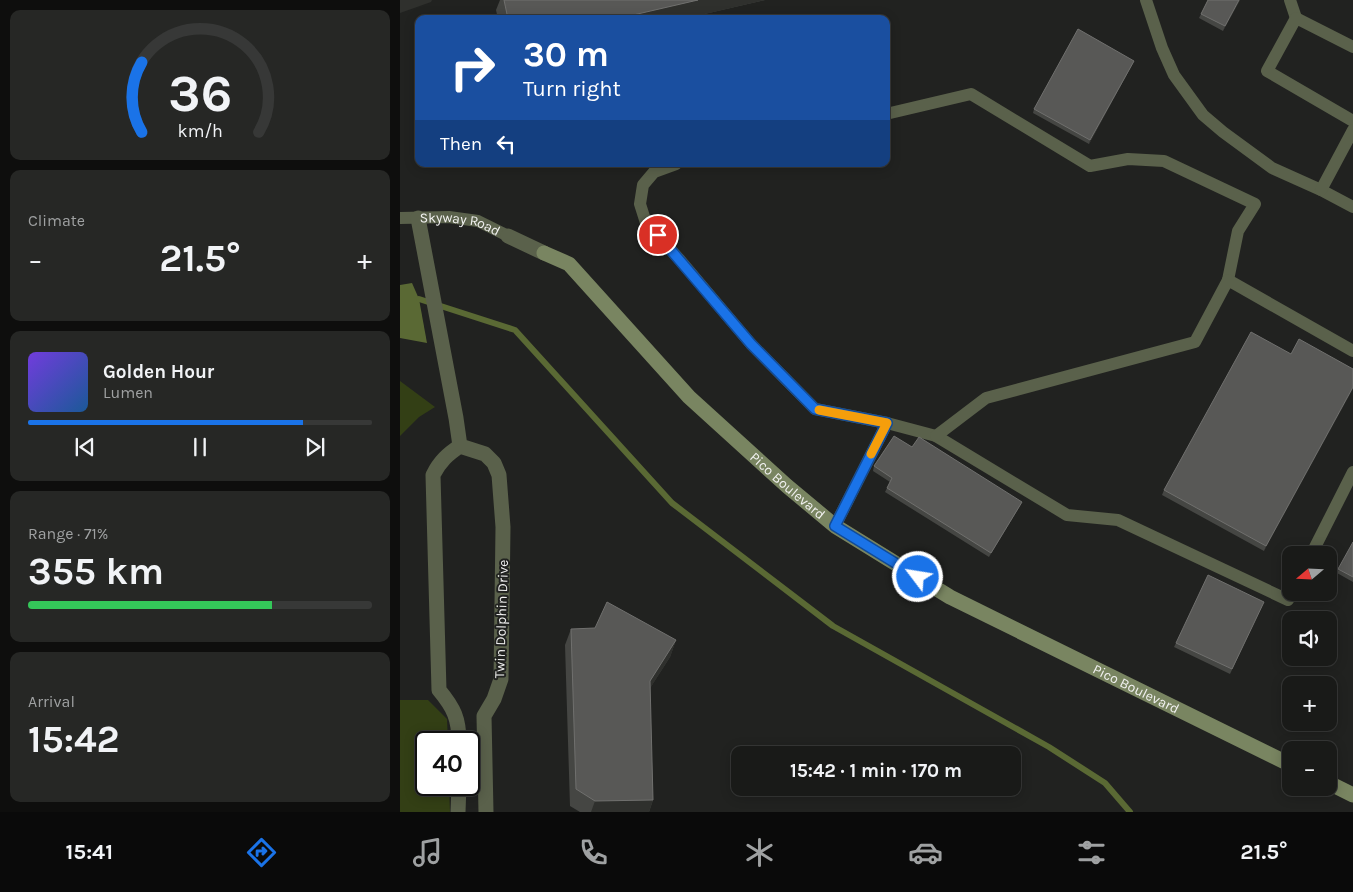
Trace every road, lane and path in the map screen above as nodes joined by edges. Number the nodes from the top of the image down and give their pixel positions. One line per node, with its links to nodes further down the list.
1 (1146, 0): 9 (lane)
2 (1290, 0): 3 (lane)
3 (1296, 18): 4 (lane); 6 (lane)
4 (1353, 47)
5 (890, 113): 15 (lane)
6 (1353, 121)
7 (1353, 130): 9 (lane)
8 (668, 167): 17 (lane)
9 (1321, 190): 10 (lane)
10 (1353, 207)
11 (400, 218): 12 (lane, Skyway Road)
12 (418, 218): 13 (lane, Skyway Road); 19 (street)
13 (508, 236): 14 (street, Skyway Road)
14 (544, 253): 21 (street, Pico Boulevard)
15 (1228, 280): 16 (lane); 18 (lane)
16 (1353, 351)
17 (887, 423): 18 (lane); 21 (lane)
18 (936, 436): 23 (lane)
19 (460, 446): 24 (street); 30 (street, Twin Dolphin Drive)
20 (1353, 472): 22 (lane)
21 (835, 526): 25 (street, Pico Boulevard)
22 (1316, 546)
23 (1282, 597)
24 (458, 731)
25 (1282, 761)
26 (1337, 787): 27 (street)
27 (1353, 795)
28 (459, 796): 29 (street)
29 (458, 812)
30 (486, 812)

